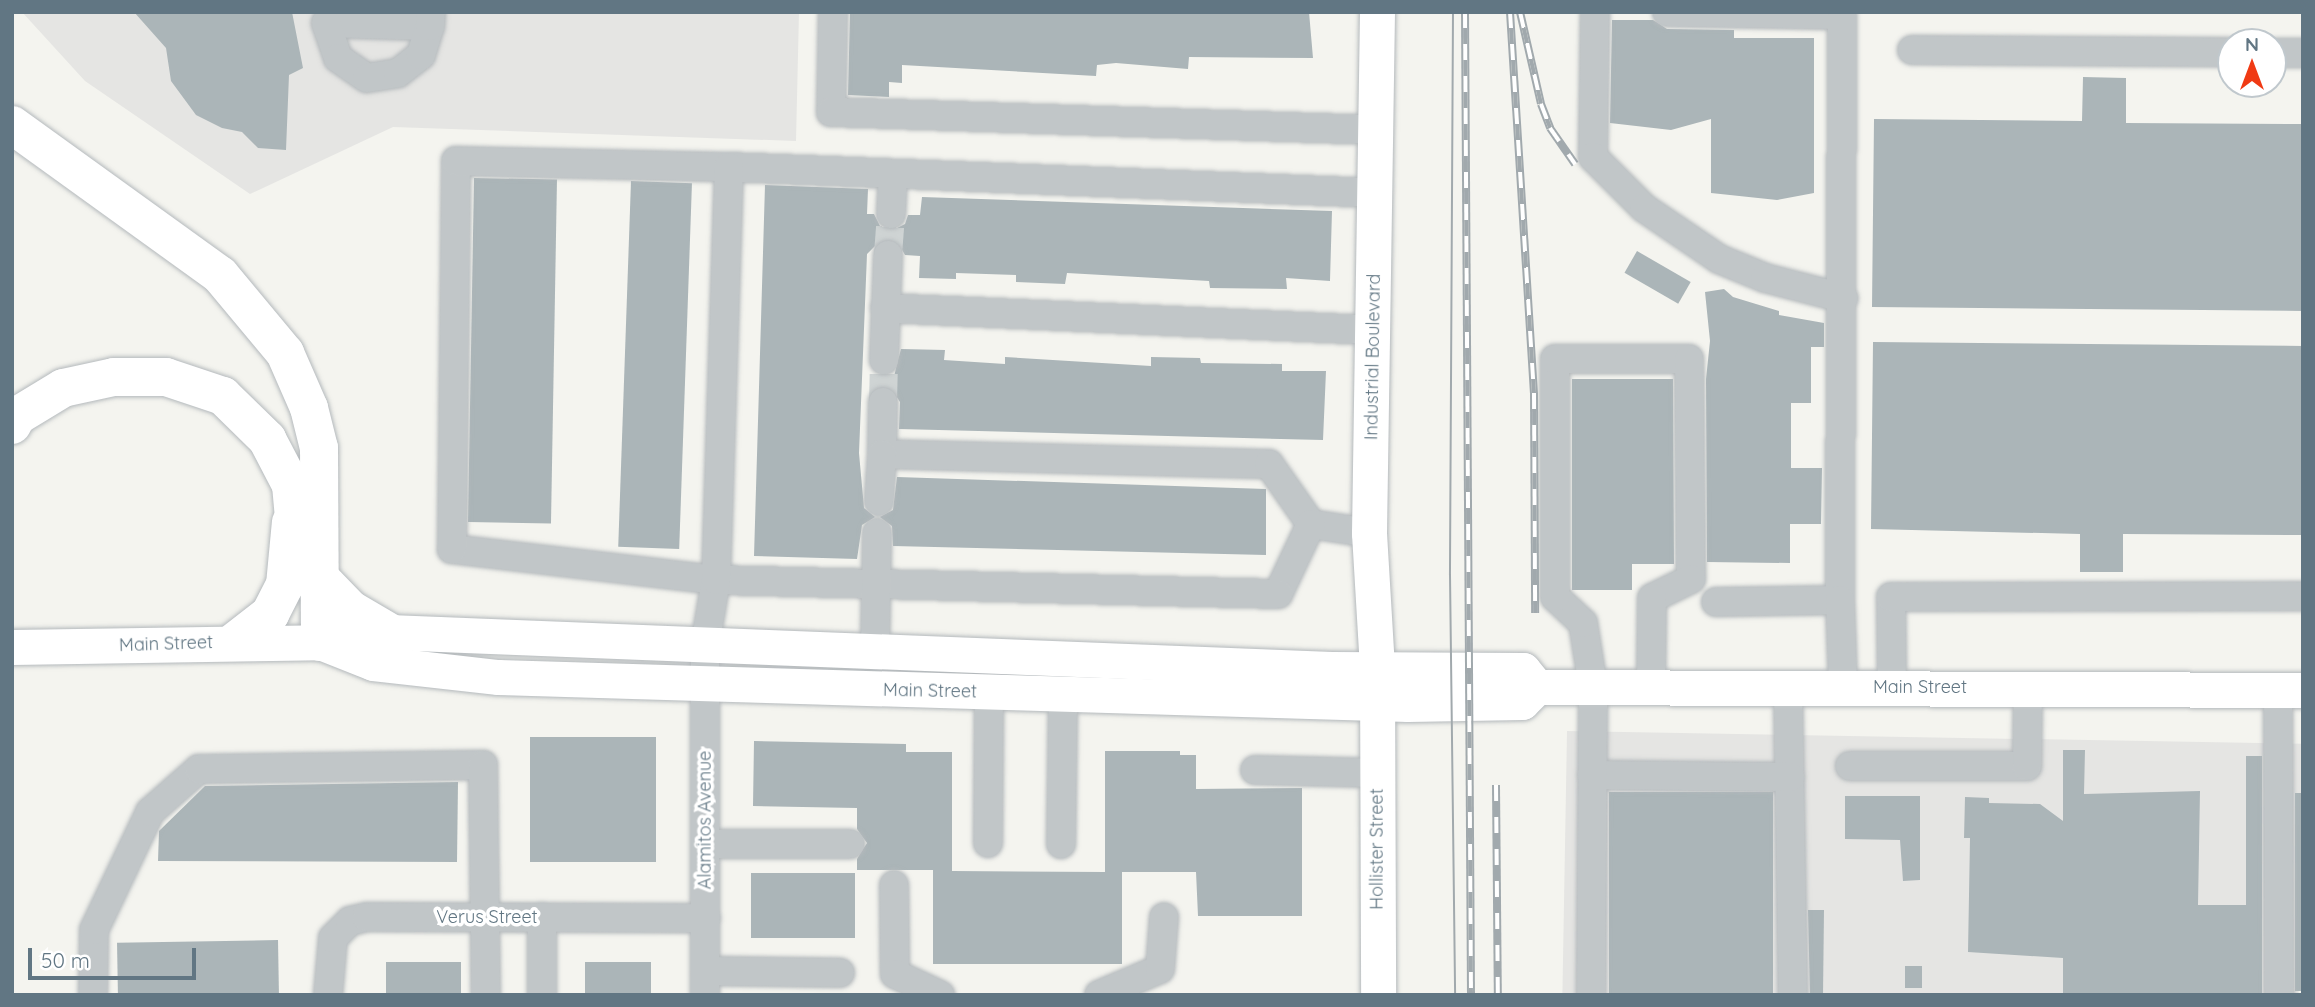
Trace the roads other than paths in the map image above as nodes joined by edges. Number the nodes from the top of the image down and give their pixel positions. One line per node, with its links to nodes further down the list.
1 (833, 12): 8 (street)
2 (1377, 12): 8 (main road, Industrial Boulevard)
3 (1595, 12): 14 (street)
4 (1667, 12): 14 (street)
5 (1912, 50): 6 (street)
6 (2217, 52)
7 (12, 125): 26 (highway)
8 (1377, 130): 11 (main road, Industrial Boulevard)
9 (729, 167): 10 (street); 27 (street, Alamitos Avenue); 27 (street)
10 (893, 174): 11 (street); 12 (street)
11 (1376, 193): 16 (main road, Industrial Boulevard)
12 (891, 214)
13 (888, 255): 15 (street)
14 (1843, 298): 30 (street)
15 (886, 308): 16 (street); 17 (street)
16 (1375, 330): 25 (main road, Industrial Boulevard)
17 (884, 360)
18 (883, 402): 20 (street)
19 (12, 425): 22 (highway)
20 (882, 454): 21 (street); 23 (street)
21 (879, 501)
22 (294, 506): 33 (highway); 34 (highway)
23 (1311, 524): 25 (street); 28 (street)
24 (877, 533): 28 (street)
25 (1369, 533): 40 (main road, Industrial Boulevard)
26 (322, 580): 32 (highway); 34 (highway)
27 (716, 580): 28 (street); 35 (street, Alamitos Avenue)
28 (876, 582): 37 (street)
29 (2303, 596): 44 (street)
30 (1840, 600): 31 (street); 43 (street)
31 (1716, 602)
32 (389, 632): 34 (main road, Main Street); 35 (main road, Main Street)
33 (234, 642): 34 (main road, Main Street); 36 (main road, Main Street)
34 (308, 642): 38 (main road, Main Street)
35 (705, 645): 37 (main road, Main Street); 38 (street, Alamitos Avenue)
36 (27, 648)
37 (875, 649): 40 (main road, Main Street)
38 (706, 684): 47 (main road, Main Street); 55 (street, Alamitos Avenue)
39 (1651, 685): 41 (main road, Main Street); 41 (street); 42 (main road, Main Street)
40 (1377, 686): 41 (main road, Main Street); 48 (main road, Main Street); 51 (main road, Hollister Street)
41 (1593, 686): 52 (street)
42 (1788, 686): 43 (main road, Main Street); 53 (street)
43 (1843, 687): 44 (main road, Main Street)
44 (1892, 687): 45 (main road, Main Street)
45 (2028, 688): 46 (main road, Main Street); 49 (street)
46 (2290, 690): 74 (street)
47 (989, 692): 48 (main road, Main Street); 54 (street)
48 (1063, 694): 57 (street)
49 (1850, 766)
50 (1255, 770): 51 (street)
51 (1377, 773): 71 (main road, Hollister Street)
52 (1592, 775): 53 (street); 72 (street)
53 (1790, 777): 73 (street)
54 (988, 843)
55 (705, 844): 56 (street); 62 (street, Alamitos Avenue)
56 (850, 844)
57 (1061, 844)
58 (894, 885): 69 (street)
59 (487, 917): 60 (street, Verus Street); 65 (street); 66 (street, Verus Street); 67 (street)
60 (542, 917): 62 (street, Verus Street); 68 (street)
61 (1164, 917): 70 (street)
62 (706, 918): 64 (street, Alamitos Avenue)
63 (840, 973): 64 (street)
64 (705, 983)
65 (93, 995)
66 (328, 995)
67 (486, 995)
68 (542, 995)
69 (940, 995)
70 (1099, 995)
71 (1378, 995)
72 (1591, 995)
73 (1793, 995)
74 (2279, 995)

